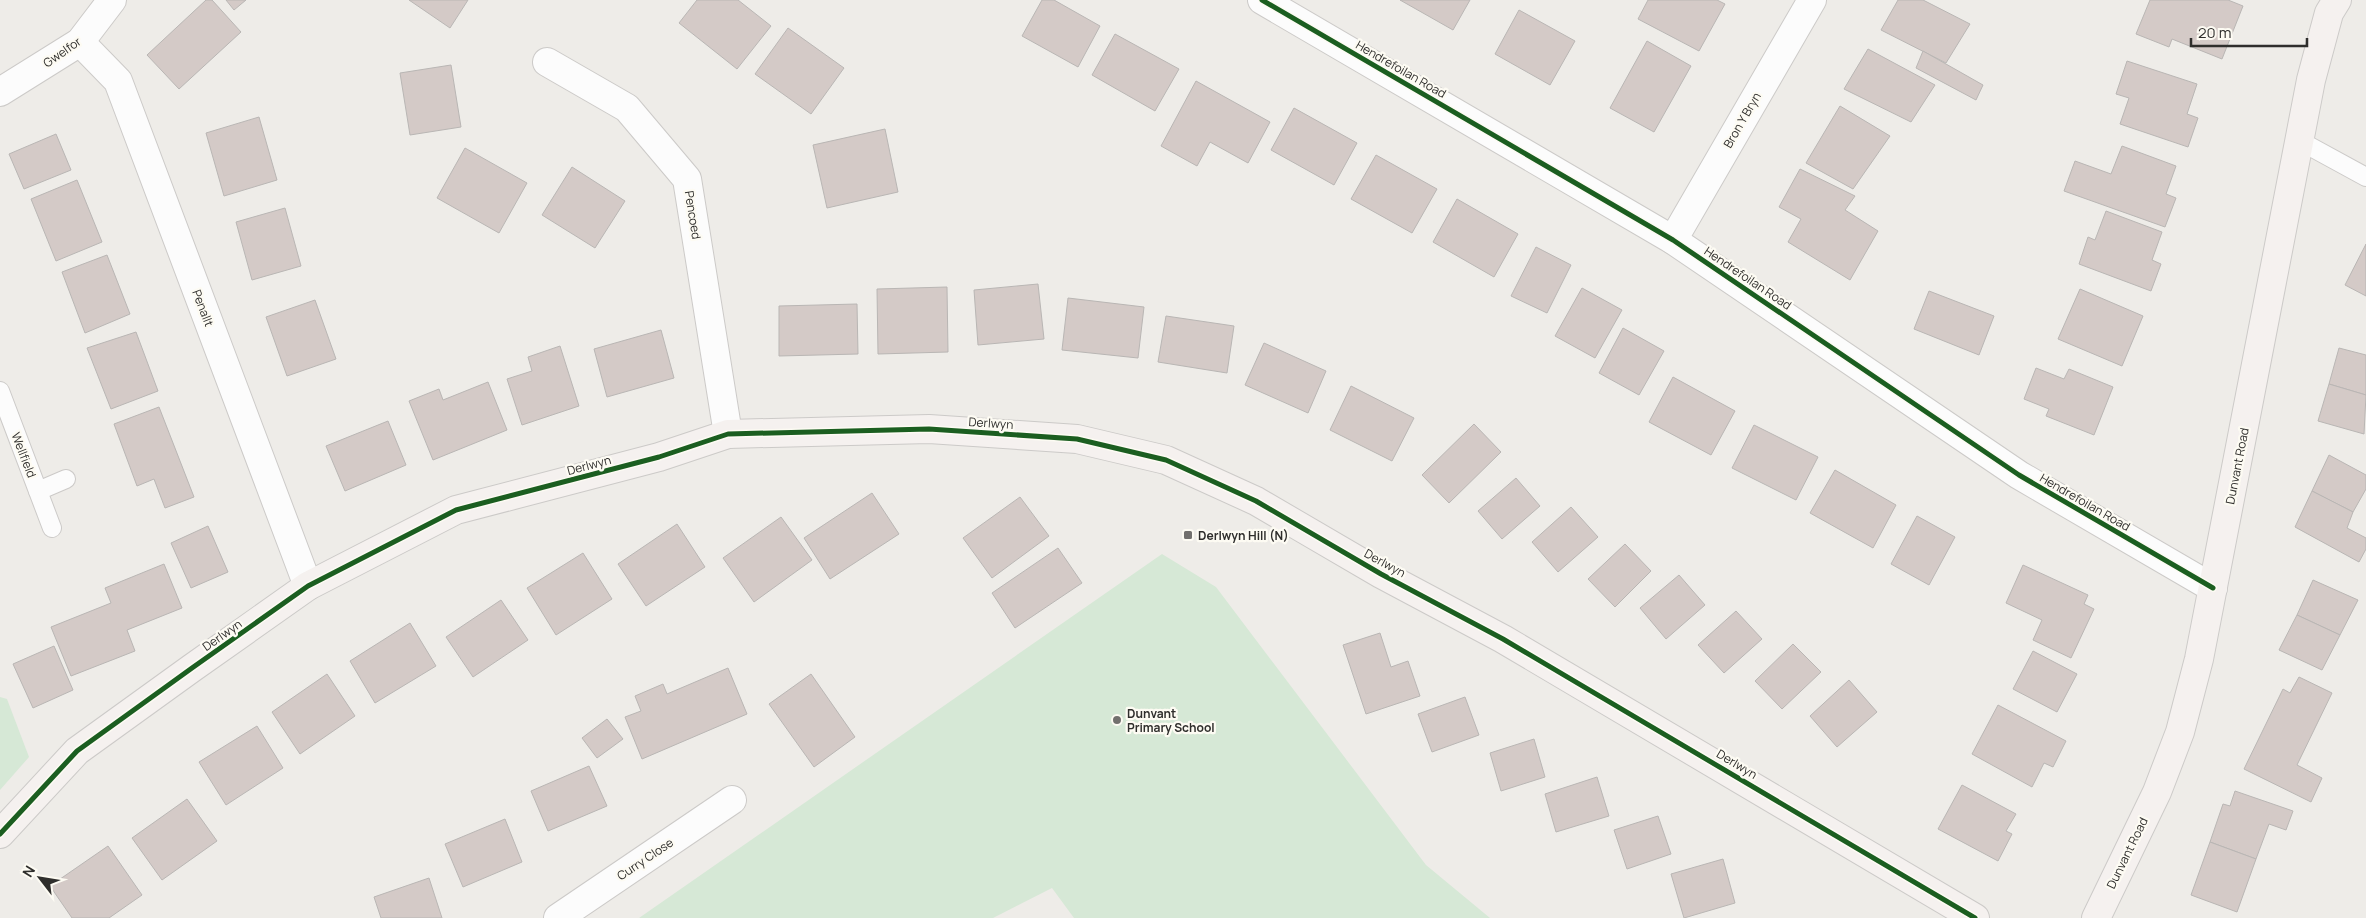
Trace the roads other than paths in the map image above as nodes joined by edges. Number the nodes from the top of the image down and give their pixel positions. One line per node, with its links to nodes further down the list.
1 (112, 0): 5 (street, Gwelfor)
2 (1262, 0): 10 (street, Hendrefoilan Road)
3 (1812, 0): 10 (street, Bron Y Bryn)
4 (2337, 0): 8 (street, Dunvant Road)
5 (80, 42): 7 (street, Gwelfor); 16 (street, Penallt)
6 (547, 62): 12 (street, Pencoed)
7 (0, 92)
8 (2300, 141): 9 (lane); 17 (street, Dunvant Road)
9 (2366, 177)
10 (1673, 240): 17 (street, Hendrefoilan Road)
11 (0, 392): 14 (lane, Wellfield)
12 (728, 434): 16 (street, Derlwyn); 21 (street, Derlwyn)
13 (66, 478): 14 (lane, Wellfield)
14 (38, 491): 15 (lane, Wellfield)
15 (52, 528)
16 (308, 586): 19 (street, Derlwyn)
17 (2213, 588): 22 (street, Dunvant Road)
18 (732, 800): 20 (street, Curry Close)
19 (0, 834)
20 (558, 918)
21 (1975, 918)
22 (2096, 918)

